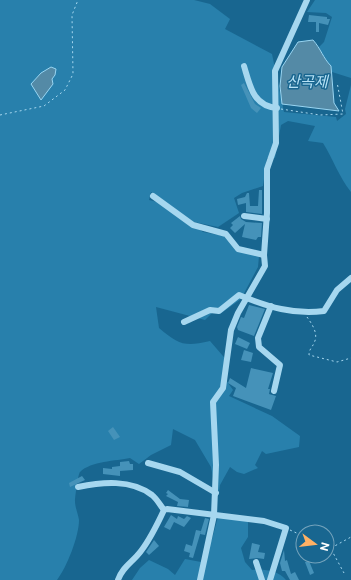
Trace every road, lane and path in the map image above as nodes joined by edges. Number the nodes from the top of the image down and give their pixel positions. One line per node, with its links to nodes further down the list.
1 (78, 0): 6 (path)
2 (307, 0): 5 (street)
3 (244, 66): 5 (street)
4 (337, 82): 5 (path)
5 (277, 108): 9 (street)
6 (0, 115)
7 (153, 196): 10 (street)
8 (244, 216): 9 (street)
9 (267, 219): 10 (street)
10 (264, 255): 12 (street)
11 (351, 278): 14 (street)
12 (248, 299): 13 (street); 15 (street); 20 (street)
13 (271, 306): 14 (street); 17 (street)
14 (304, 313): 16 (path)
15 (184, 322)
16 (351, 358)
17 (274, 391)
18 (148, 463): 20 (street)
19 (78, 487): 21 (street)
20 (216, 492): 22 (street)
21 (164, 510): 22 (street); 30 (street)
22 (214, 515): 23 (street); 31 (street)
23 (286, 528): 24 (path); 33 (street)
24 (295, 532)
25 (351, 537): 26 (path)
26 (335, 547)
27 (335, 556): 29 (path)
28 (256, 562): 32 (street)
29 (344, 573)
30 (118, 580)
31 (200, 580)
32 (262, 580)
33 (270, 580)

